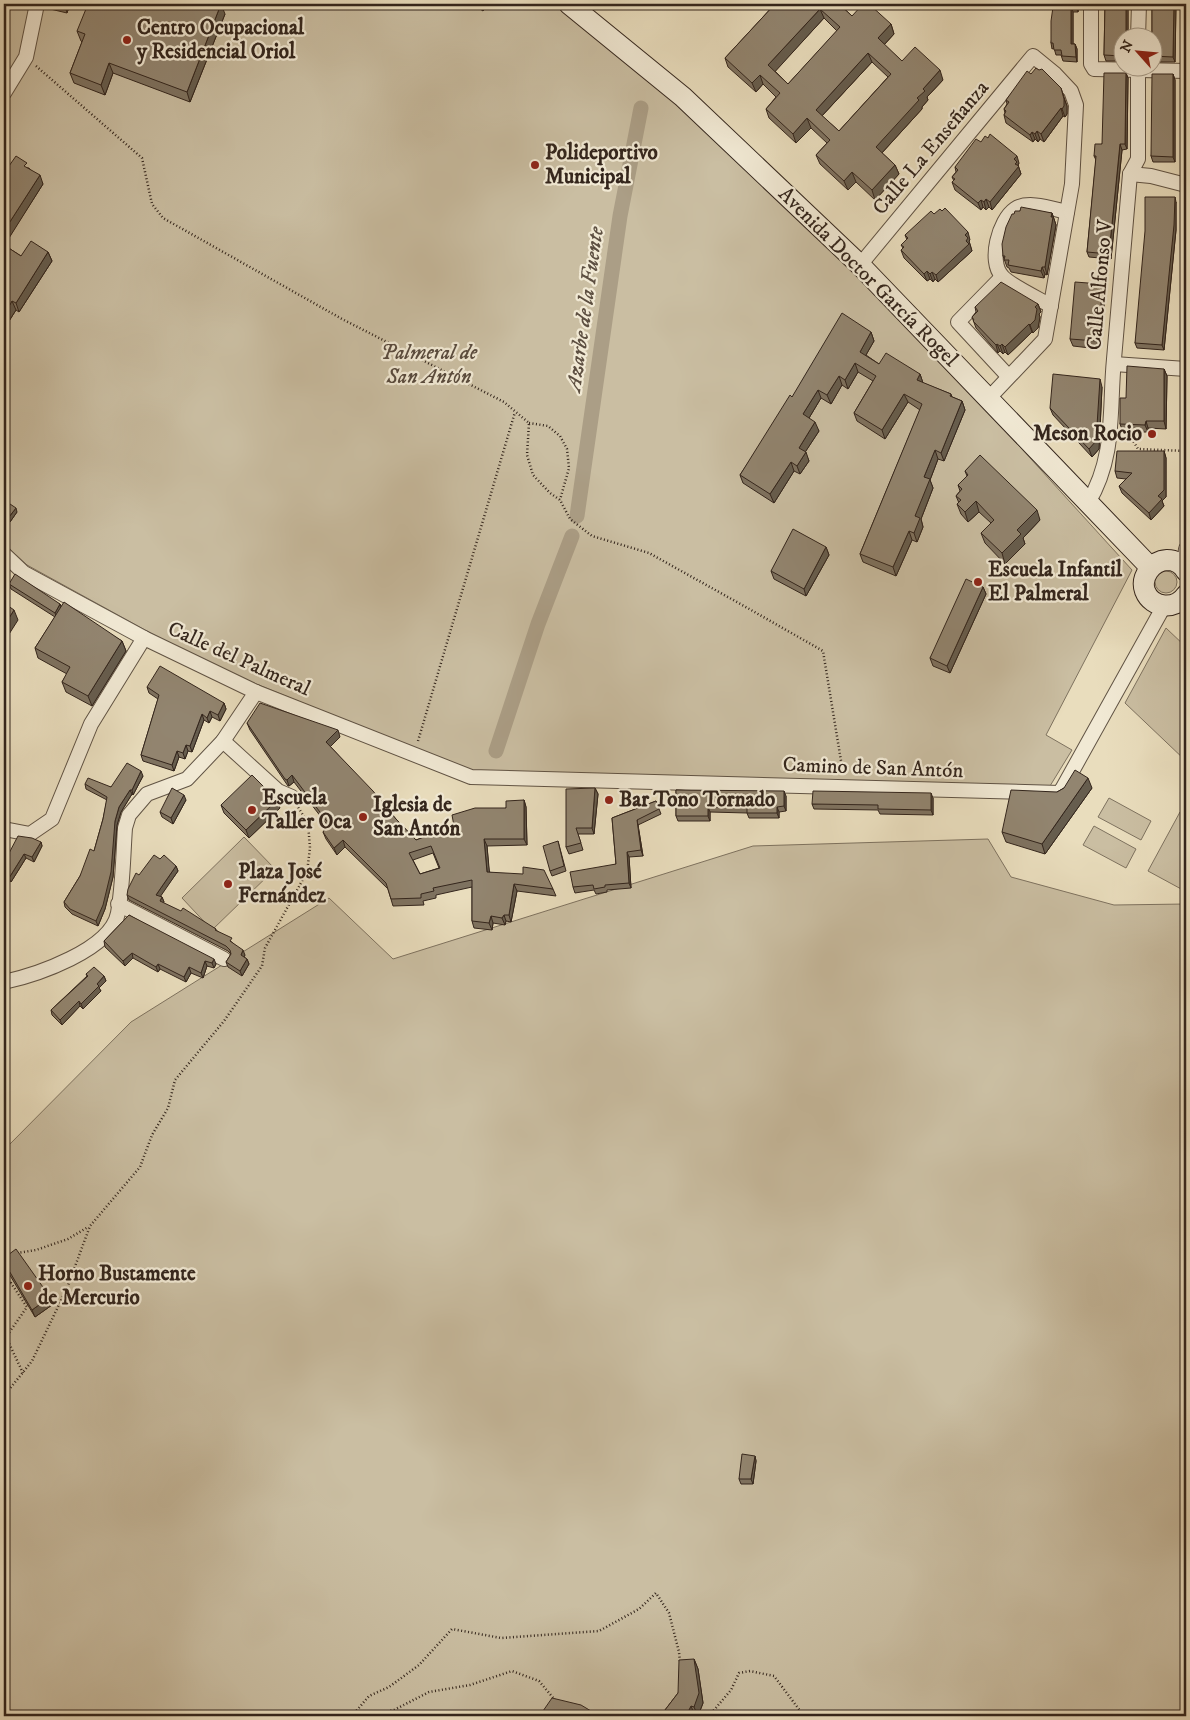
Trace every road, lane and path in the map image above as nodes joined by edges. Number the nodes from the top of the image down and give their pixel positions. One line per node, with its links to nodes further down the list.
1 (37, 4): 6 (street)
2 (569, 4): 15 (street, Avenida Doctor García Rogel)
3 (1092, 4): 7 (street)
4 (1138, 4): 5 (street)
5 (1138, 28)
6 (26, 57): 11 (street); 22 (path)
7 (1112, 70)
8 (1162, 70): 9 (street)
9 (1186, 72)
10 (1138, 78): 12 (street, Calle Alfonso V)
11 (4, 93)
12 (1130, 174): 13 (street); 18 (street, Calle Alfonso V)
13 (1186, 185)
14 (1067, 212): 15 (street, Calle La Enseñanza); 16 (street); 17 (street)
15 (860, 265): 21 (street, Avenida Doctor García Rogel)
16 (1002, 277): 17 (street); 20 (street)
17 (1051, 306): 20 (street)
18 (1114, 364): 19 (street); 24 (street, Calle Alfonso V)
19 (1186, 368)
20 (1008, 376): 21 (street)
21 (989, 398): 27 (street, Avenida Doctor García Rogel)
22 (516, 412): 23 (path); 36 (path)
23 (529, 423): 26 (path); 26 (path)
24 (1109, 439): 25 (path); 27 (street, Calle Alfonso V)
25 (1186, 451)
26 (560, 500): 38 (path)
27 (1088, 503): 30 (street, Avenida Doctor García Rogel)
28 (4, 554): 33 (street, Calle del Palmeral)
29 (1186, 563): 30 (street)
30 (1150, 567): 32 (street)
31 (1186, 597): 32 (street)
32 (1164, 606): 38 (street, Camino de San Antón)
33 (144, 638): 34 (street, Calle del Palmeral); 40 (street)
34 (256, 692): 35 (street); 37 (street, Calle del Palmeral)
35 (224, 742): 39 (street); 41 (street)
36 (417, 746)
37 (471, 777): 38 (street, Camino de San Antón)
38 (846, 787)
39 (292, 797): 44 (path)
40 (4, 829)
41 (118, 904): 42 (street); 43 (street)
42 (224, 959)
43 (4, 982)
44 (90, 1226): 45 (path); 47 (path)
45 (12, 1256)
46 (4, 1286): 47 (path)
47 (23, 1373): 48 (path)
48 (4, 1396)
49 (680, 1668): 51 (path)
50 (560, 1706): 52 (path)
51 (352, 1716)
52 (363, 1716)
53 (709, 1716): 54 (path)
54 (804, 1716)

